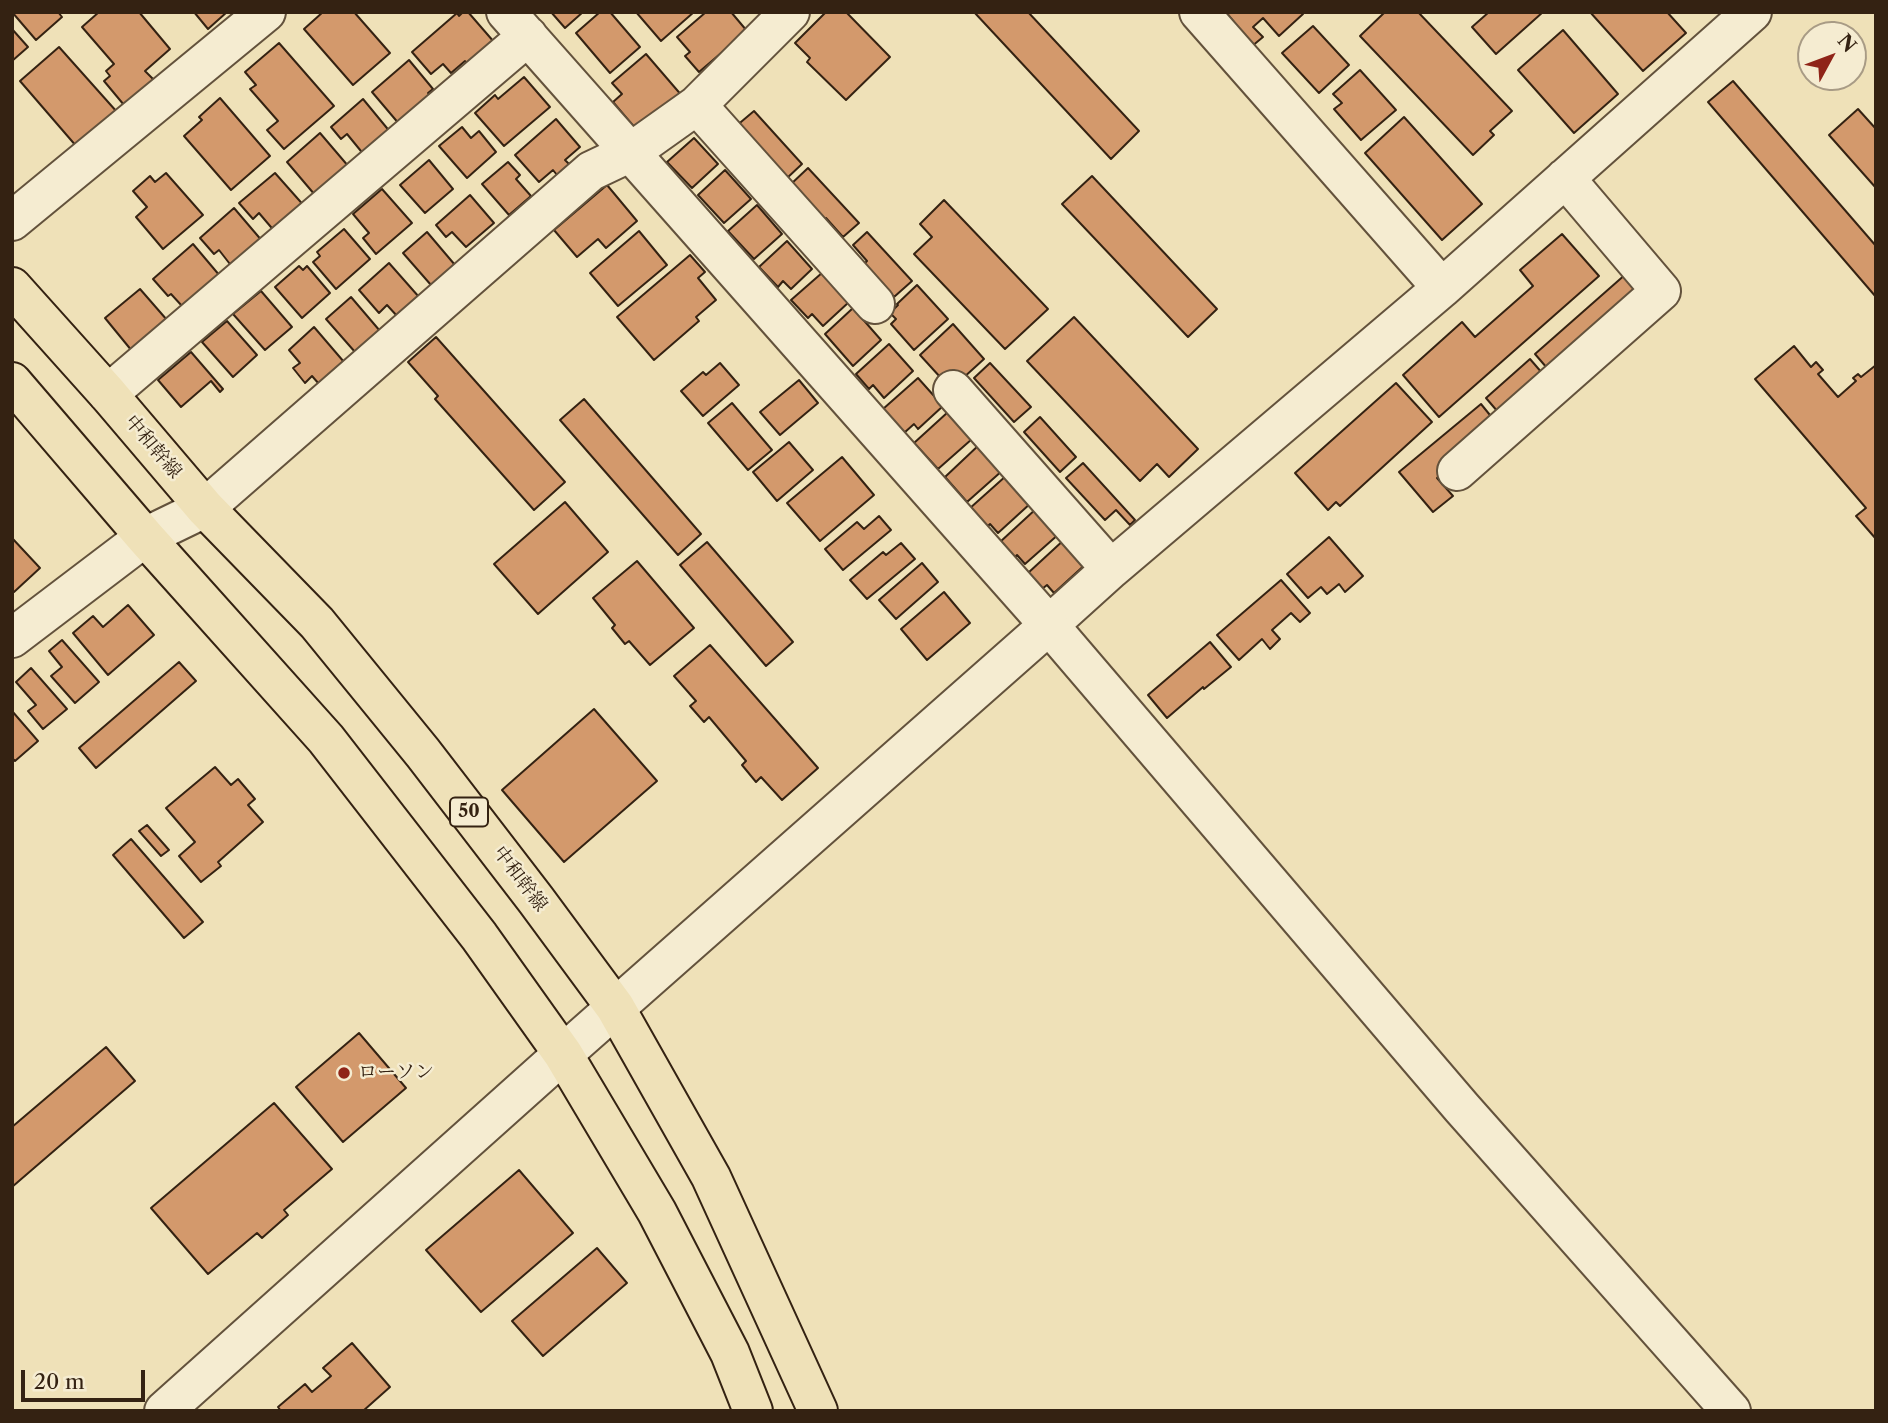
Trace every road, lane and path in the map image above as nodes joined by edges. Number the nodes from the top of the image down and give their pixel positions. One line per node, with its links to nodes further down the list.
1 (267, 12): 9 (street)
2 (1199, 12): 11 (street)
3 (1752, 12): 8 (street)
4 (773, 18): 6 (street)
5 (517, 24): 7 (street); 15 (street)
6 (697, 105): 7 (street); 12 (street)
7 (631, 152): 17 (street); 20 (street)
8 (1565, 177): 11 (street); 16 (street)
9 (12, 221)
10 (12, 287): 15 (main road, 中和幹線 / 50)
11 (1441, 288): 19 (street)
12 (875, 304)
13 (12, 382): 18 (main road)
14 (953, 390): 19 (street)
15 (108, 394): 17 (main road, 中和幹線 / 50)
16 (1457, 471)
17 (205, 508): 18 (street); 22 (main road, 中和幹線 / 50)
18 (145, 537): 21 (street); 23 (main road)
19 (1111, 569): 20 (street)
20 (1049, 625): 22 (street); 27 (street)
21 (12, 638)
22 (615, 1007): 23 (street); 26 (main road, 中和幹線 / 50)
23 (563, 1054): 24 (street); 25 (main road)
24 (164, 1411)
25 (753, 1411)
26 (818, 1411)
27 (1731, 1411)

